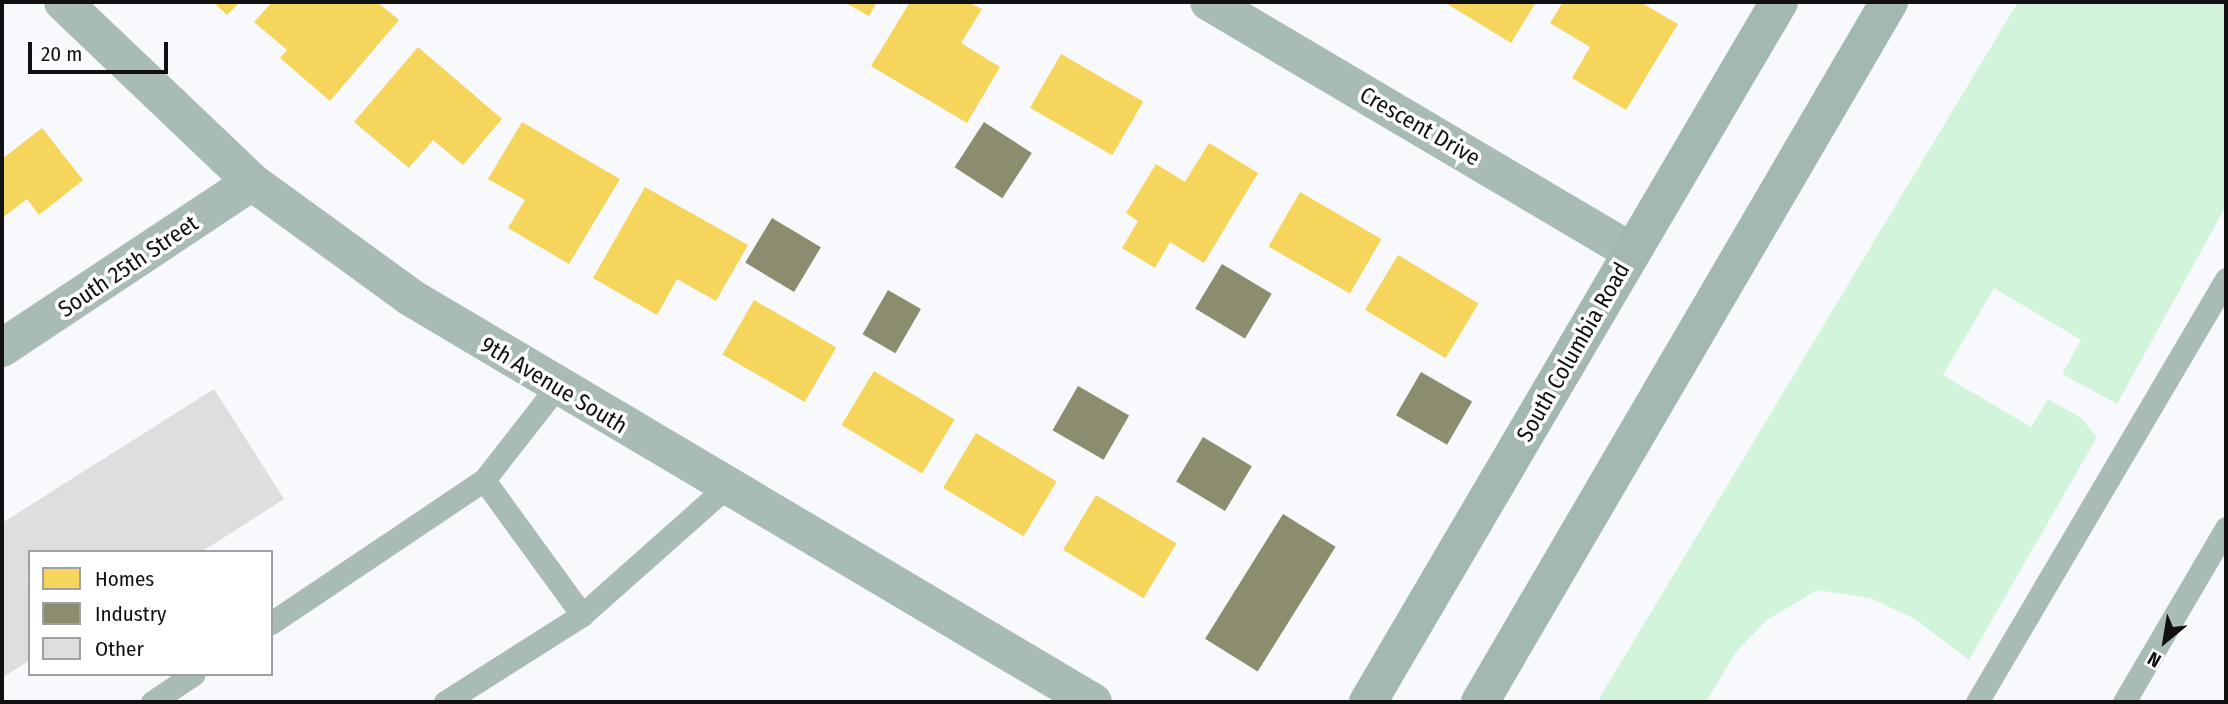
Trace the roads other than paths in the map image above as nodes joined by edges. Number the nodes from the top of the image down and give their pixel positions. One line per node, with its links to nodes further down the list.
1 (63, 2): 5 (street, 9th Avenue South)
2 (1209, 2): 6 (street, Crescent Drive)
3 (1779, 2): 6 (main road, South Columbia Road)
4 (1889, 2): 20 (main road)
5 (252, 182): 8 (street, South 25th Street); 9 (street, 9th Avenue South)
6 (1631, 252): 19 (main road, South Columbia Road)
7 (2226, 279): 21 (lane)
8 (2, 348)
9 (556, 388): 10 (lane); 11 (street, 9th Avenue South)
10 (484, 480): 13 (lane); 14 (lane)
11 (726, 487): 13 (lane); 18 (street, 9th Avenue South)
12 (2226, 528): 22 (lane)
13 (582, 615): 17 (lane)
14 (273, 621)
15 (191, 676): 16 (lane)
16 (152, 702)
17 (445, 702)
18 (1094, 702)
19 (1368, 702)
20 (1480, 702)
21 (1977, 702)
22 (2124, 702)

